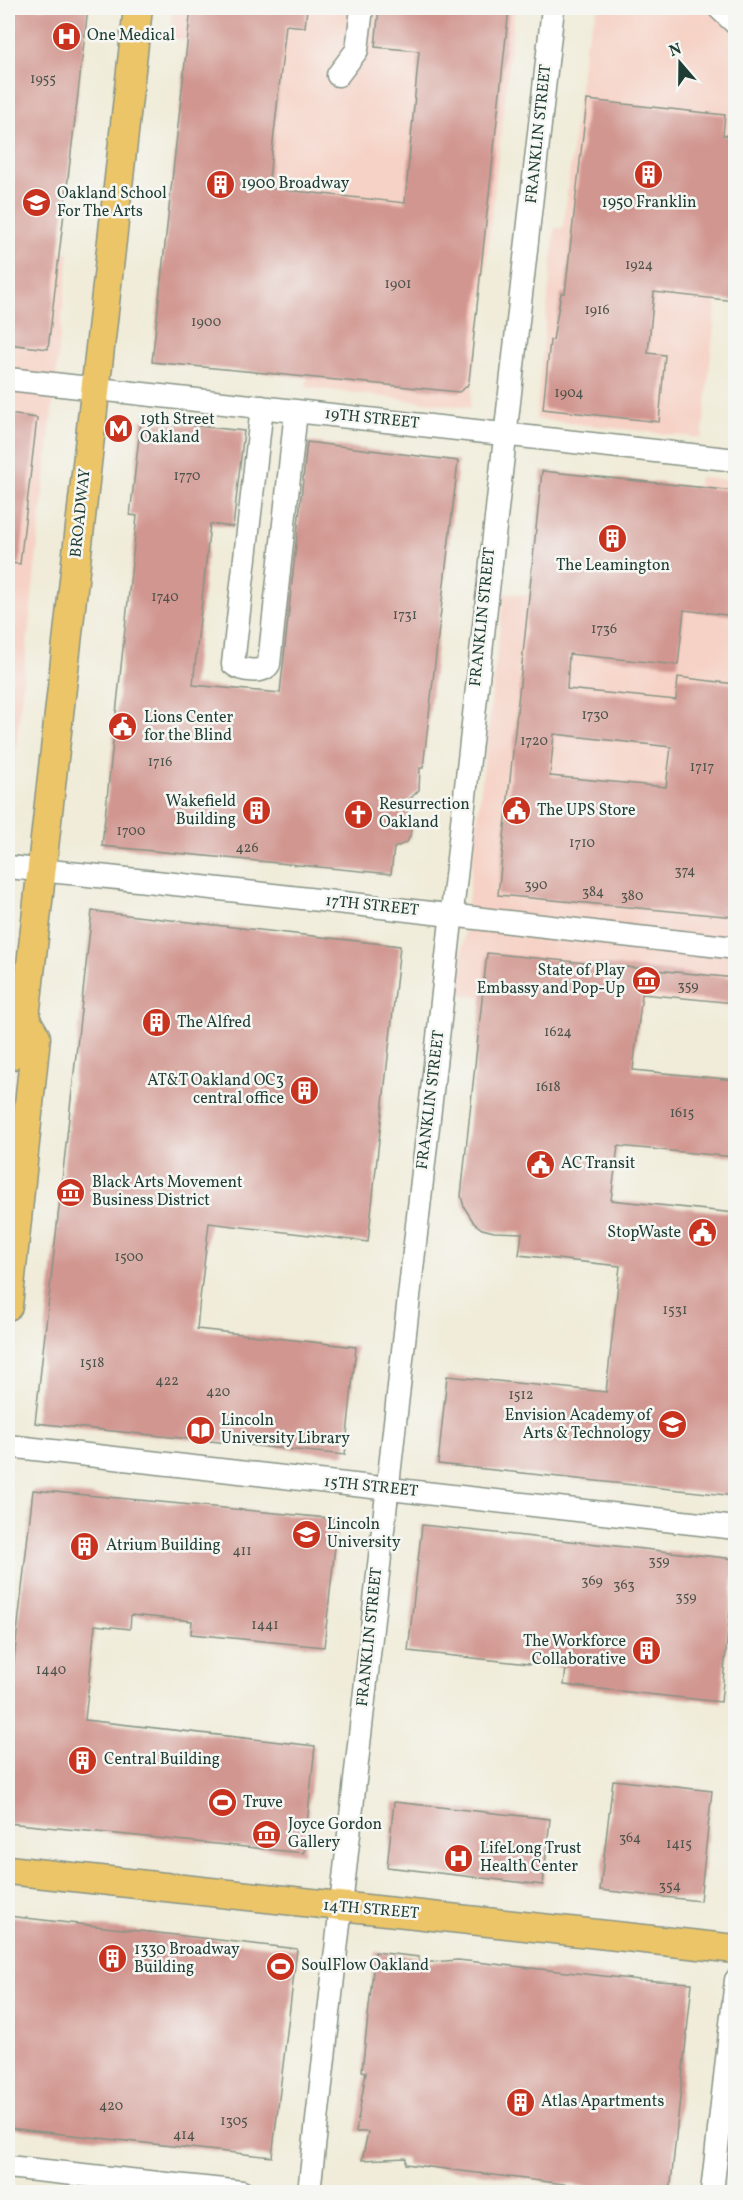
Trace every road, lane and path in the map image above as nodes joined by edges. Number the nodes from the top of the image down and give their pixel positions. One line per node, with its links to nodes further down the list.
1 (138, 8): 8 (main road, BROADWAY)
2 (362, 8): 6 (street)
3 (553, 8): 11 (street, FRANKLIN STREET)
4 (719, 8): 5 (street)
5 (735, 24)
6 (338, 75)
7 (8, 379): 8 (street, 19TH STREET)
8 (95, 389): 9 (street, 19TH STREET); 14 (main road, BROADWAY)
9 (262, 407): 10 (street, 19TH STREET); 10 (street)
10 (296, 411): 11 (street, 19TH STREET)
11 (505, 434): 12 (street, 19TH STREET); 15 (street, FRANKLIN STREET)
12 (735, 460)
13 (8, 867): 14 (street, 17TH STREET)
14 (41, 870): 15 (street, 17TH STREET); 17 (main road, BROADWAY)
15 (452, 915): 16 (street, 17TH STREET); 21 (street, FRANKLIN STREET)
16 (735, 948)
17 (25, 1018): 18 (main road, BROADWAY); 19 (main road, BROADWAY)
18 (8, 1057)
19 (8, 1306)
20 (8, 1446): 21 (street, 15TH STREET)
21 (387, 1489): 22 (street, 15TH STREET); 24 (street, FRANKLIN STREET)
22 (735, 1528)
23 (8, 1870): 24 (main road, 14TH STREET)
24 (340, 1907): 25 (main road, 14TH STREET); 29 (street, FRANKLIN STREET)
25 (735, 1948)
26 (735, 1980): 30 (street)
27 (8, 2167): 28 (street)
28 (242, 2193)
29 (309, 2193)
30 (712, 2193)

